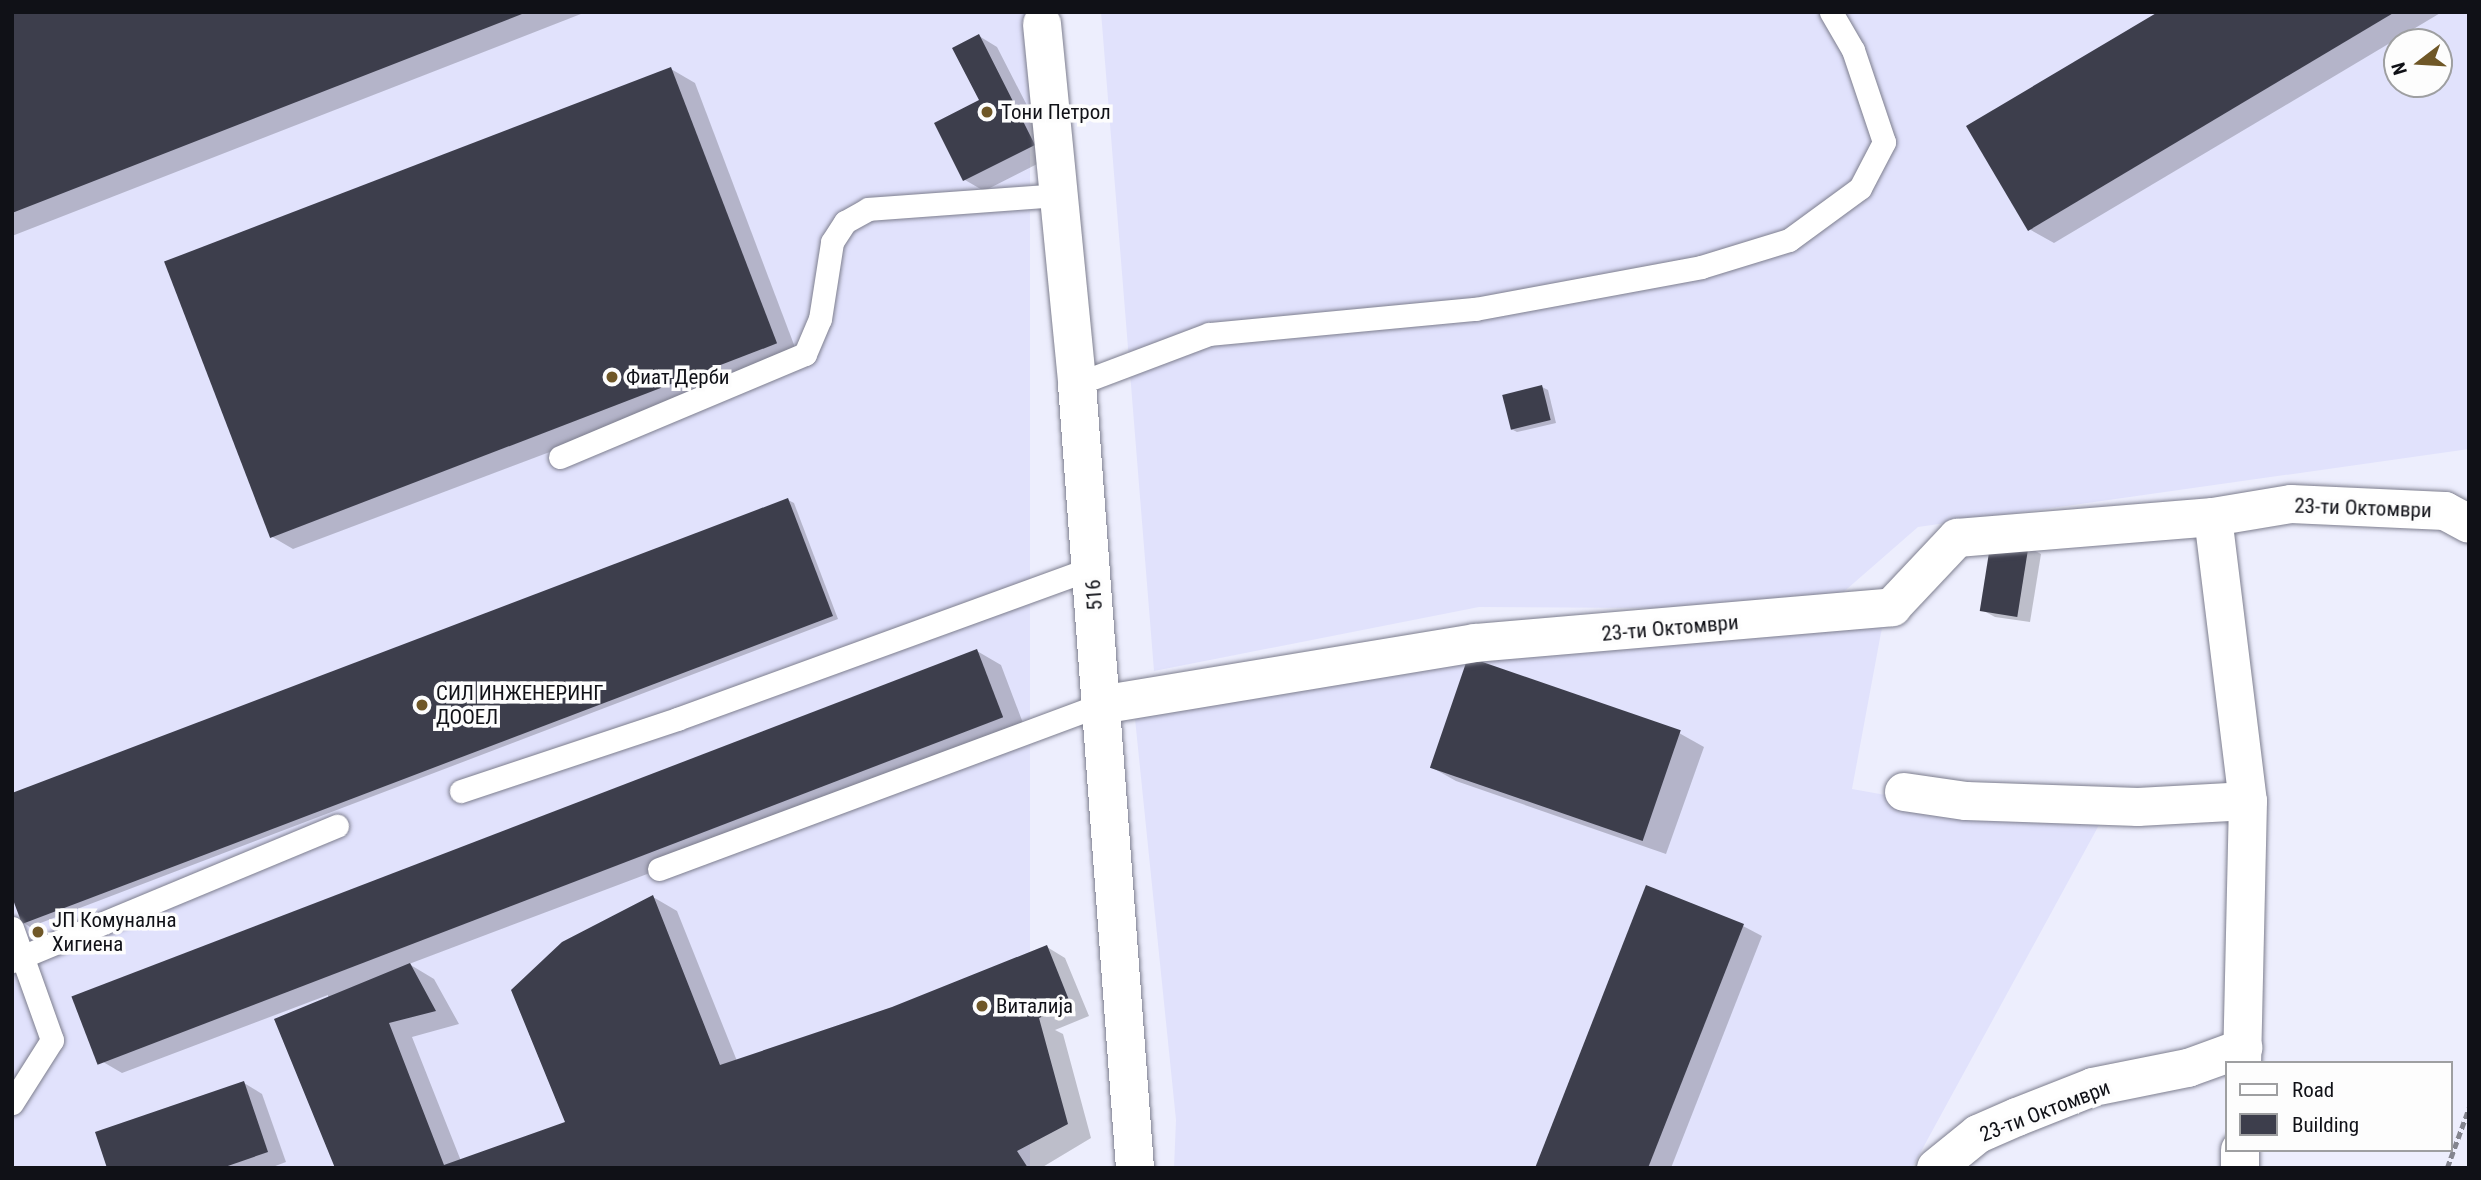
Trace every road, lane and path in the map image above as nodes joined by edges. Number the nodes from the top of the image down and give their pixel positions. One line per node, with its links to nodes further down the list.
1 (1831, 12): 4 (lane)
2 (1039, 18): 3 (street, 516)
3 (1059, 195): 4 (street, 516); 5 (lane)
4 (1077, 383): 8 (street, 516)
5 (559, 457)
6 (2213, 517): 7 (street, 23-ти Октомври); 9 (street, 23-ти Октомври); 12 (street, 23-ти Октомври)
7 (2469, 524)
8 (1092, 568): 9 (street, 516); 10 (lane)
9 (1101, 705): 14 (lane); 21 (street, 516)
10 (461, 791)
11 (1904, 792): 12 (street)
12 (2248, 801): 17 (street, 23-ти Октомври)
13 (337, 826): 16 (lane)
14 (659, 869)
15 (12, 928): 16 (lane)
16 (17, 960): 18 (lane)
17 (2243, 1055): 22 (street, 23-ти Октомври)
18 (12, 1103)
19 (2469, 1108): 20 (path)
20 (2453, 1152)
21 (1135, 1168)
22 (1936, 1168)

